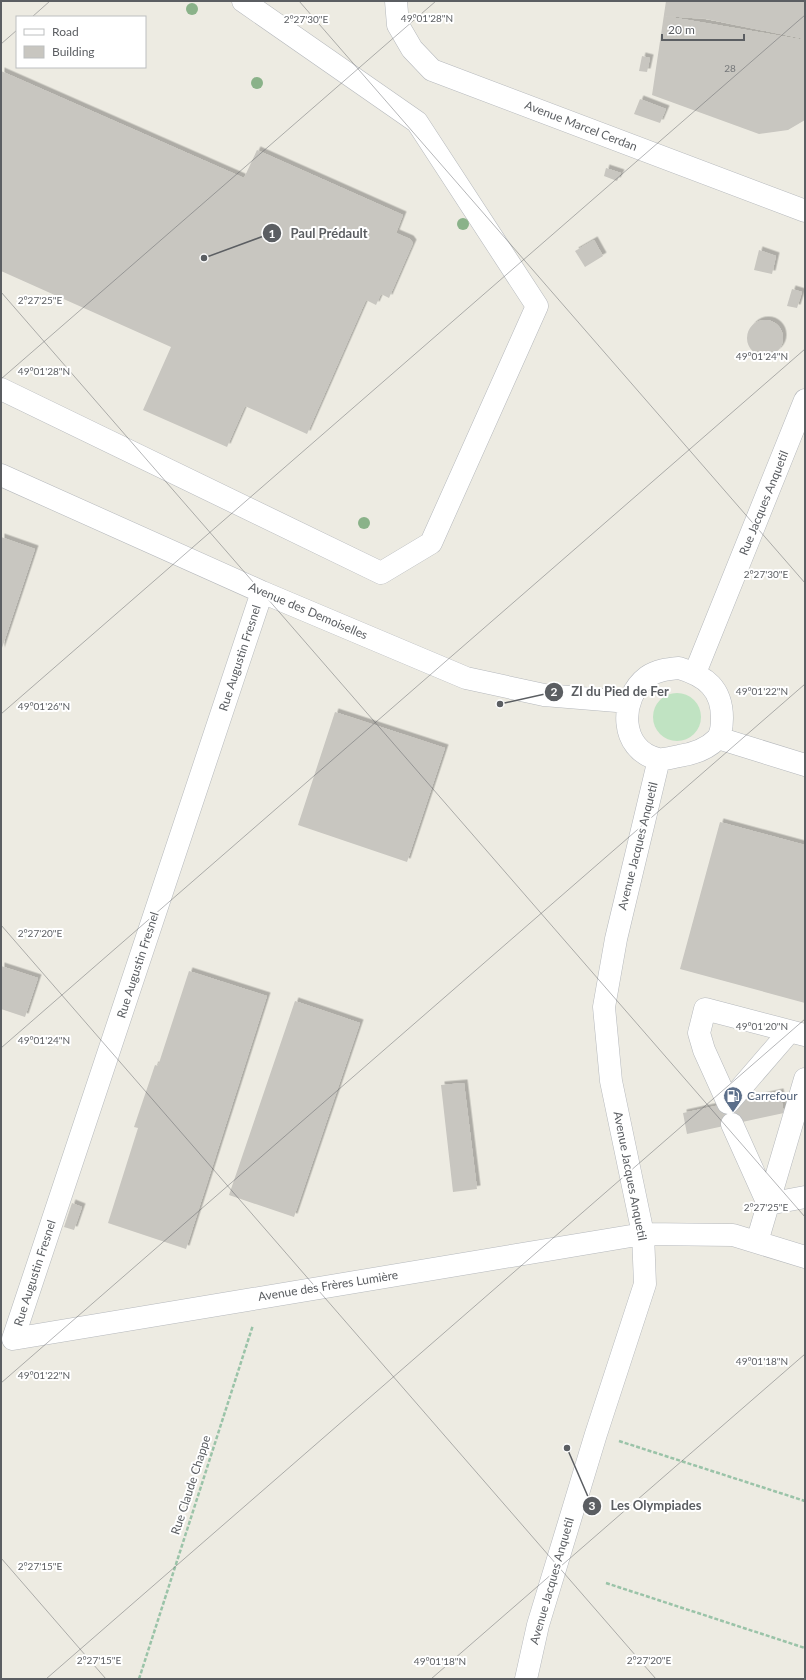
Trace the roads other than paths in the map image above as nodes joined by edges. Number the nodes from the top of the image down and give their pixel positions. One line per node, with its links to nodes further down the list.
1 (243, 1): 4 (street)
2 (396, 1): 3 (street, Avenue Marcel Cerdan)
3 (805, 211)
4 (1, 389)
5 (805, 400): 8 (street, Rue Jacques Anquetil)
6 (1, 475): 7 (street, Avenue des Demoiselles)
7 (262, 592): 9 (street, Avenue des Demoiselles); 21 (street, Rue Augustin Fresnel)
8 (695, 673): 9 (street); 10 (street)
9 (629, 702): 11 (street)
10 (718, 738): 11 (street); 12 (street)
11 (659, 759): 18 (street, Avenue Jacques Anquetil)
12 (805, 765)
13 (798, 1033): 15 (street); 15 (street)
14 (805, 1079): 17 (street)
15 (730, 1114): 17 (street)
16 (805, 1197): 17 (street)
17 (768, 1204): 19 (street)
18 (643, 1234): 19 (street, Avenue des Frères Lumière); 21 (street, Avenue des Frères Lumière); 22 (street, Avenue Jacques Anquetil)
19 (757, 1242): 20 (street, Avenue des Frères Lumière)
20 (805, 1257)
21 (13, 1339)
22 (526, 1679)

